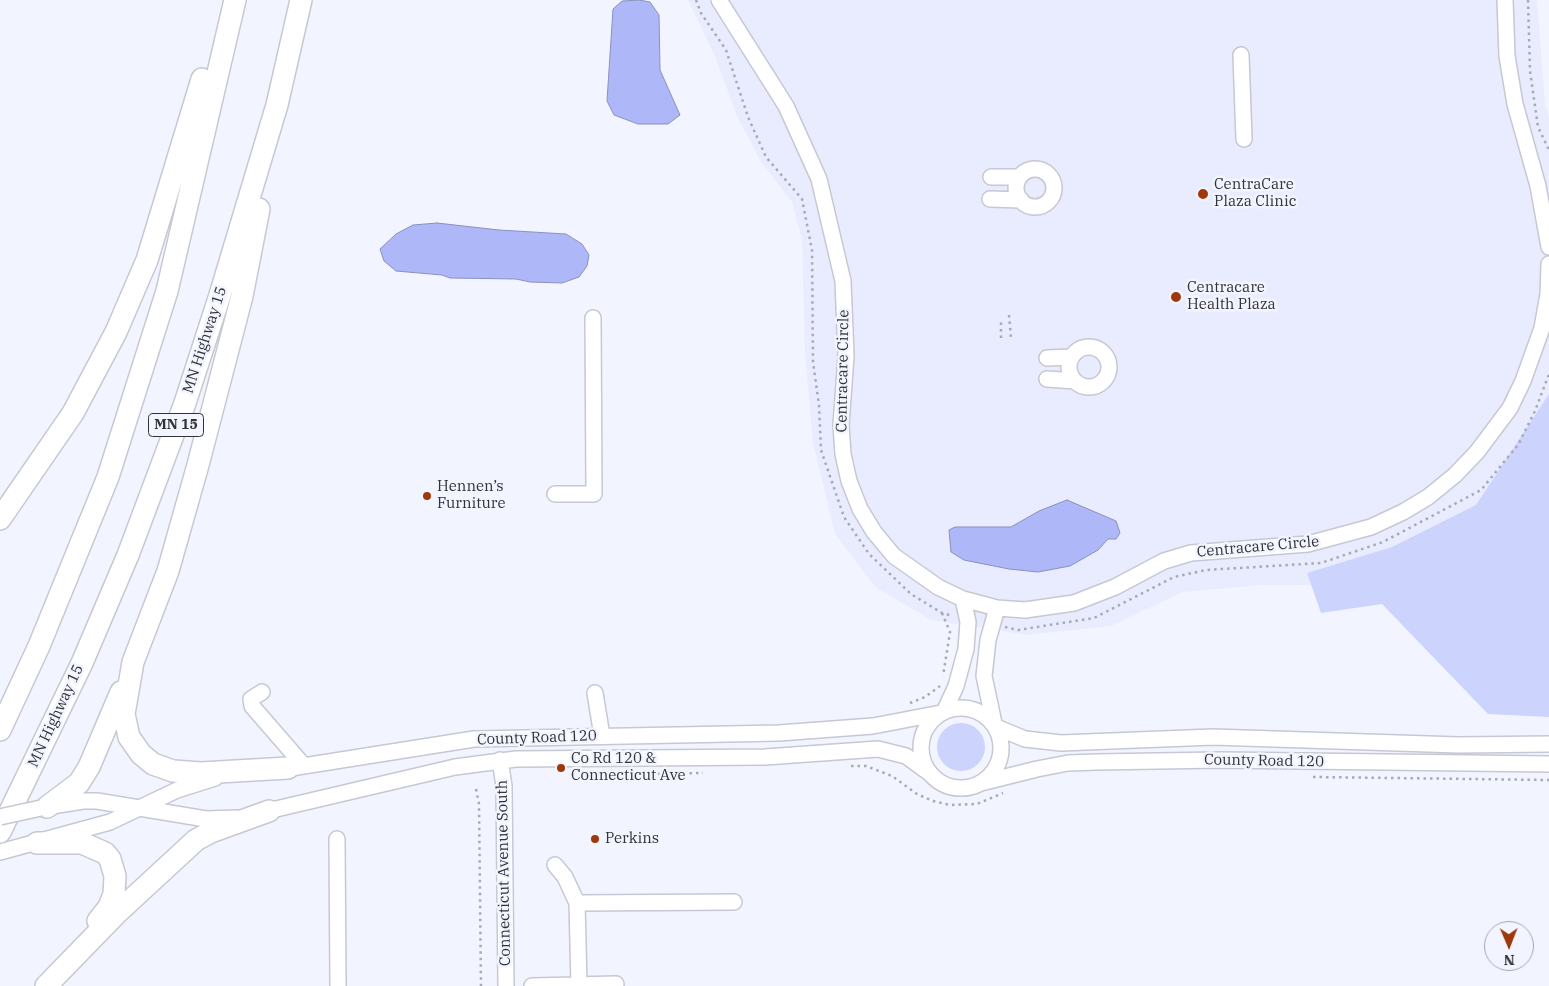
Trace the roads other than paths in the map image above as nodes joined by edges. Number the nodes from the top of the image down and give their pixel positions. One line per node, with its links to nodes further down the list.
1 (226, 0): 21 (highway)
2 (235, 0): 29 (highway, MN 15)
3 (301, 0): 7 (highway, MN Highway 15 / MN 15)
4 (720, 0): 22 (street, Centracare Circle)
5 (1505, 0): 13 (street)
6 (1241, 55): 8 (street)
7 (280, 94): 24 (highway); 41 (highway, MN Highway 15 / MN 15)
8 (1244, 139)
9 (991, 177): 10 (street)
10 (1019, 177): 12 (street); 12 (street)
11 (990, 199): 12 (street)
12 (1020, 200)
13 (1549, 248)
14 (1549, 264): 23 (street, Centracare Circle)
15 (593, 318): 20 (street)
16 (1071, 357): 17 (street); 19 (street); 19 (street)
17 (1047, 358)
18 (1047, 379): 19 (street)
19 (1075, 381)
20 (555, 494)
21 (0, 519)
22 (963, 599): 23 (street, Centracare Circle); 27 (street)
23 (997, 608): 28 (street)
24 (135, 658): 34 (highway); 37 (highway)
25 (262, 692): 34 (street)
26 (595, 694): 30 (street)
27 (943, 712): 28 (street); 30 (street, County Road 120); 35 (street)
28 (995, 725): 31 (street, County Road 120); 36 (street)
29 (0, 730)
30 (602, 736): 34 (street, County Road 120)
31 (1549, 744)
32 (500, 760): 35 (street, County Road 120); 39 (street, County Road 120); 53 (street, Connecticut Avenue South)
33 (1549, 764): 36 (street, County Road 120)
34 (296, 767): 38 (street, County Road 120)
35 (932, 775): 36 (street)
36 (981, 783)
37 (44, 807): 38 (street, County Road 120); 40 (street, County Road 120, bridge)
38 (141, 809): 39 (street, County Road 120); 43 (street, County Road 120)
39 (269, 811): 48 (highway)
40 (0, 817)
41 (0, 832)
42 (337, 839): 52 (street)
43 (30, 845): 44 (street, County Road 120); 48 (highway)
44 (0, 852)
45 (554, 864): 47 (street)
46 (734, 902): 47 (street)
47 (577, 903): 50 (street)
48 (69, 962): 51 (highway)
49 (616, 984): 50 (street)
50 (579, 985): 54 (street)
51 (46, 986)
52 (338, 986)
53 (506, 986)
54 (532, 986)

